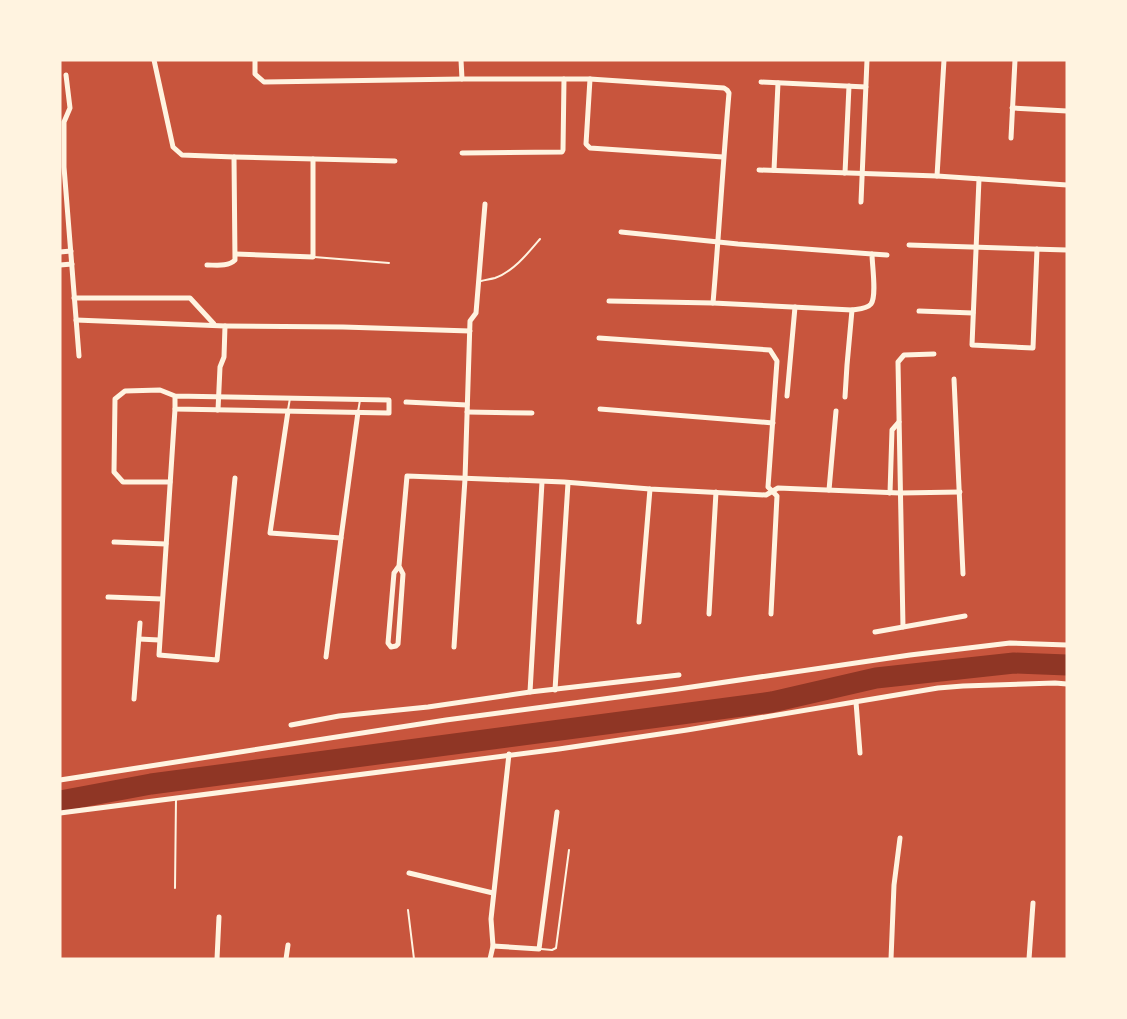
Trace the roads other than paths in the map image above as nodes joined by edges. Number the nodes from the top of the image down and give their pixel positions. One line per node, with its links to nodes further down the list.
1 (154, 60): 19 (street)
2 (255, 60): 8 (street)
3 (461, 60): 8 (street)
4 (867, 60): 14 (street)
5 (944, 60): 28 (street)
6 (1015, 60): 15 (street)
7 (66, 75): 23 (street)
8 (462, 79): 9 (street)
9 (564, 79): 10 (street); 18 (street)
10 (590, 79): 20 (street); 20 (street)
11 (761, 81): 12 (street)
12 (778, 83): 13 (street); 25 (street)
13 (849, 86): 14 (street); 26 (street)
14 (866, 87): 27 (street)
15 (1012, 108): 16 (street); 17 (street)
16 (1067, 111)
17 (1011, 138)
18 (462, 153)
19 (234, 158): 21 (street); 42 (street)
20 (723, 158): 35 (street)
21 (313, 159): 22 (street); 45 (street)
22 (395, 161)
23 (62, 167): 40 (street)
24 (759, 170): 25 (street)
25 (774, 170): 26 (street)
26 (845, 173): 27 (street)
27 (863, 174): 28 (street); 31 (street)
28 (937, 176): 29 (street)
29 (979, 179): 30 (street); 37 (street)
30 (1067, 185)
31 (861, 202)
32 (485, 204): 50 (street)
33 (621, 232): 35 (street)
34 (540, 239): 50 (lane)
35 (718, 242): 43 (street); 53 (street)
36 (909, 245): 37 (street)
37 (976, 247): 38 (street); 57 (street)
38 (1037, 249): 39 (street); 57 (street)
39 (1067, 250)
40 (71, 251): 41 (street); 47 (street)
41 (60, 252)
42 (236, 254): 45 (street); 49 (street)
43 (872, 254): 44 (street); 55 (street)
44 (887, 255)
45 (313, 257): 46 (lane)
46 (389, 263)
47 (72, 264): 48 (street); 51 (street)
48 (60, 265)
49 (207, 266)
50 (479, 281): 61 (street)
51 (74, 298): 58 (street); 59 (street)
52 (609, 301): 53 (street)
53 (713, 303): 54 (street)
54 (795, 307): 55 (street); 67 (street)
55 (852, 310): 69 (street)
56 (919, 311): 57 (street)
57 (973, 313)
58 (76, 320): 59 (street); 64 (street)
59 (214, 324): 60 (street)
60 (225, 326): 61 (street); 68 (street)
61 (470, 332): 73 (street)
62 (599, 338): 82 (street)
63 (934, 354): 83 (street)
64 (79, 356)
65 (954, 379): 93 (street)
66 (175, 396): 68 (street); 74 (street); 86 (street)
67 (787, 396)
68 (218, 397): 70 (street); 76 (street)
69 (845, 397)
70 (290, 398): 71 (street); 77 (lane)
71 (360, 400): 79 (lane); 79 (street)
72 (406, 402): 73 (street)
73 (467, 405): 80 (street)
74 (175, 409): 76 (street); 86 (street)
75 (600, 409): 82 (street)
76 (218, 410): 77 (street)
77 (288, 411): 79 (street); 96 (street)
78 (836, 411): 90 (street)
79 (358, 412): 96 (street)
80 (467, 412): 81 (street); 85 (street)
81 (532, 413)
82 (773, 423): 91 (street)
83 (899, 423): 94 (street); 95 (street)
84 (235, 478): 111 (street)
85 (465, 479): 87 (street); 99 (street); 113 (street)
86 (170, 482): 98 (street)
87 (542, 482): 88 (street); 118 (street)
88 (566, 483): 89 (street); 117 (street)
89 (650, 489): 92 (street); 106 (street)
90 (829, 490): 91 (street); 94 (street)
91 (772, 491): 92 (street); 104 (street)
92 (716, 492): 103 (street)
93 (960, 492): 95 (street); 100 (street)
94 (890, 493): 95 (street)
95 (900, 494): 108 (street)
96 (340, 538): 114 (street)
97 (114, 542): 98 (street)
98 (166, 544): 102 (street)
99 (399, 566): 99 (street)
100 (963, 574)
101 (108, 597): 102 (street)
102 (162, 599): 111 (street)
103 (709, 614)
104 (771, 614)
105 (965, 616): 108 (street)
106 (639, 622)
107 (140, 623): 110 (street)
108 (903, 627): 109 (street)
109 (875, 632)
110 (139, 639): 111 (street); 119 (street)
111 (159, 640)
112 (1067, 645): 124 (street)
113 (454, 647)
114 (327, 657)
115 (679, 675): 117 (street)
116 (1067, 684): 120 (street)
117 (555, 690): 118 (street)
118 (530, 692): 121 (street)
119 (134, 699)
120 (856, 702): 122 (street); 123 (street)
121 (291, 725)
122 (860, 753)
123 (509, 754): 125 (street); 132 (street)
124 (60, 780)
125 (176, 798): 127 (street); 131 (lane)
126 (557, 812): 138 (street)
127 (60, 813)
128 (900, 838): 143 (street)
129 (569, 850): 138 (lane)
130 (409, 873): 132 (street)
131 (175, 888)
132 (493, 893): 137 (street)
133 (1033, 903): 144 (street)
134 (408, 910): 141 (lane)
135 (219, 917): 139 (street)
136 (288, 945): 140 (street)
137 (493, 946): 138 (street); 142 (street)
138 (539, 949)
139 (217, 959)
140 (286, 959)
141 (414, 959)
142 (490, 959)
143 (891, 959)
144 (1029, 959)

